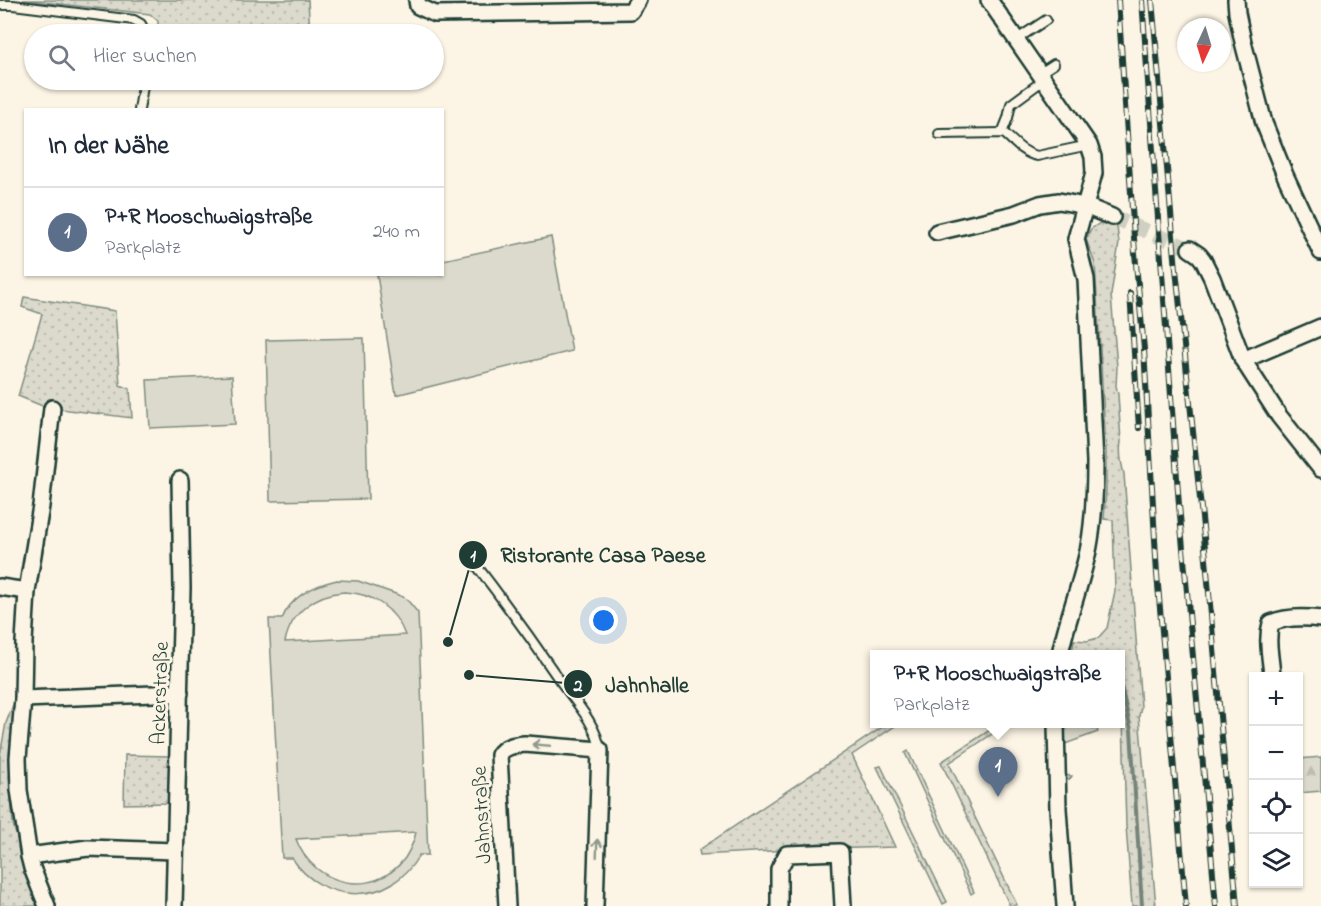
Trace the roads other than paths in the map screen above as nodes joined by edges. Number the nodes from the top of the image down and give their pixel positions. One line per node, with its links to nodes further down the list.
1 (417, 0): 5 (street)
2 (989, 0): 8 (street)
3 (1236, 0): 20 (street)
4 (0, 5): 7 (lane)
5 (635, 5)
6 (1046, 20): 8 (lane)
7 (141, 24)
8 (1017, 39): 10 (street)
9 (1054, 64): 10 (lane)
10 (1043, 76): 13 (lane); 15 (street)
11 (142, 90): 12 (lane)
12 (139, 108)
13 (1002, 133): 14 (lane); 15 (lane)
14 (939, 134)
15 (1089, 145): 16 (street)
16 (1086, 206): 17 (street); 18 (street); 30 (street)
17 (1112, 217)
18 (937, 231)
19 (1190, 249): 22 (street)
20 (1321, 252)
21 (1321, 327): 22 (street)
22 (1243, 360): 24 (street)
23 (52, 408): 28 (street)
24 (1321, 469)
25 (180, 480): 32 (street, Ackerstraße)
26 (470, 557): 35 (lane)
27 (0, 587): 28 (street)
28 (27, 591): 33 (street)
29 (1321, 619): 31 (street)
30 (1061, 650)
31 (1272, 672)
32 (180, 693): 33 (street); 36 (street, Ackerstraße)
33 (23, 699): 37 (street)
34 (1056, 728): 44 (street)
35 (600, 750): 40 (street, Jahnstraße, one-way to 40); 41 (street, one-way to 35)
36 (175, 851): 37 (street); 39 (street, Ackerstraße)
37 (30, 856): 38 (street)
38 (47, 906)
39 (174, 906)
40 (507, 906)
41 (595, 906)
42 (779, 906): 43 (street)
43 (843, 906)
44 (1065, 906)

